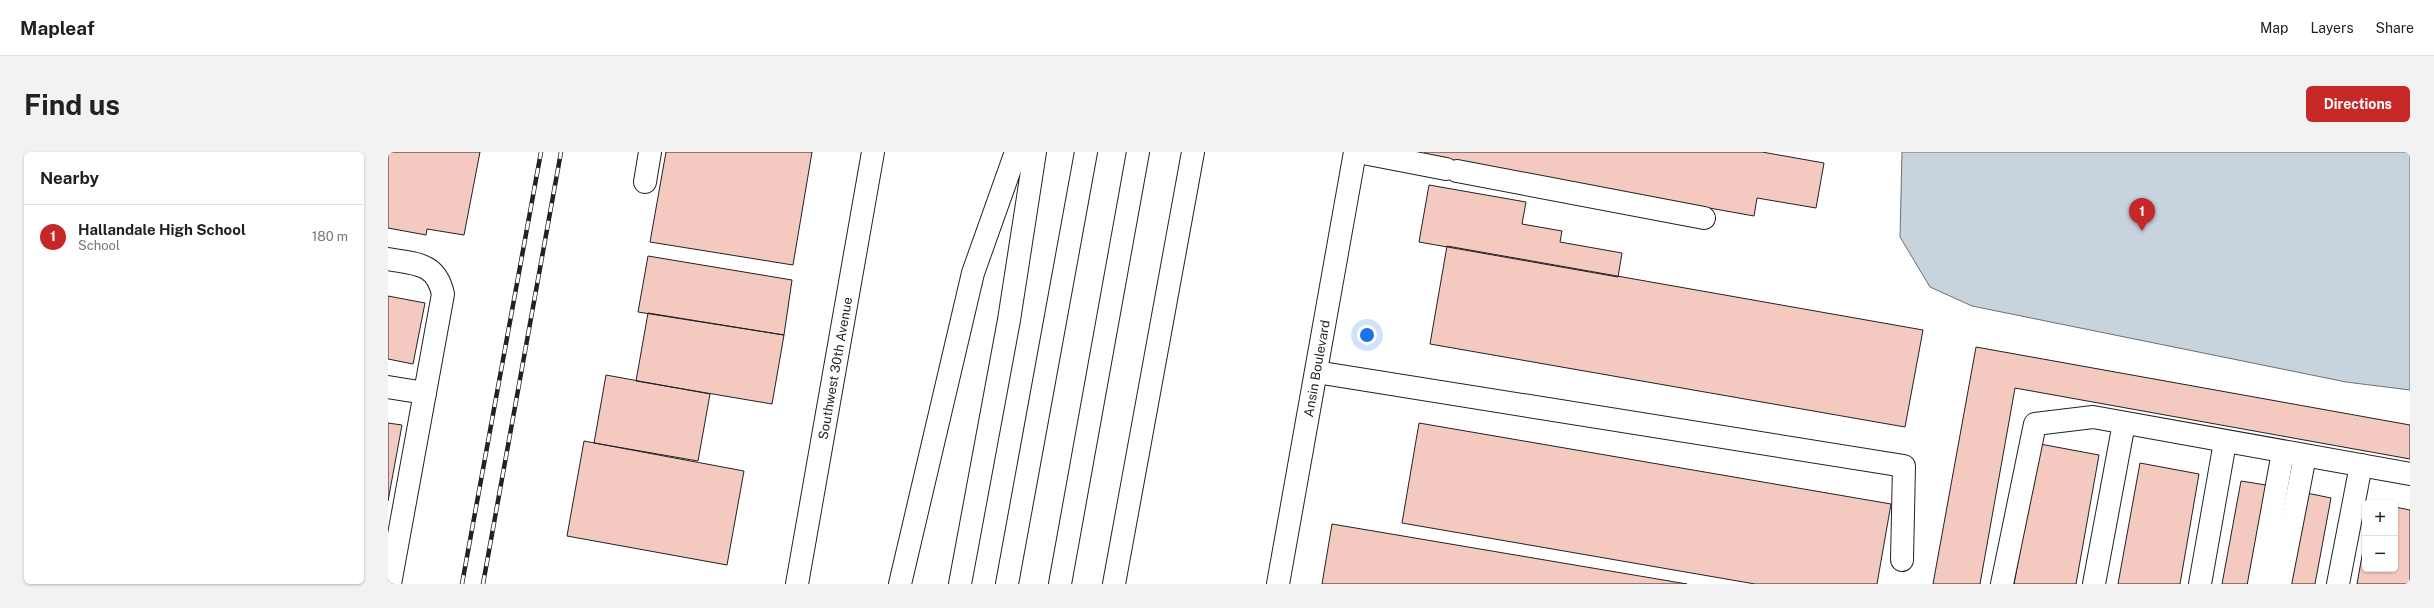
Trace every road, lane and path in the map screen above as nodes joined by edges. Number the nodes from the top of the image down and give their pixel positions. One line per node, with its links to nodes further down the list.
1 (650, 152): 10 (main road)
2 (873, 152): 26 (main road, Southwest 30th Avenue)
3 (1016, 152): 27 (main road)
4 (1035, 152): 28 (main road)
5 (1086, 152): 29 (main road)
6 (1138, 152): 30 (main road)
7 (1193, 152): 11 (main road)
8 (1205, 152): 11 (main road)
9 (1356, 152): 12 (main road); 14 (main road, Ansin Boulevard)
10 (645, 182)
11 (1184, 202): 31 (main road)
12 (1704, 218)
13 (388, 259): 16 (main road)
14 (1316, 372): 24 (main road); 32 (main road, Ansin Boulevard)
15 (388, 387): 16 (main road)
16 (424, 394): 23 (main road)
17 (2124, 423): 18 (main road); 33 (main road); 34 (main road)
18 (2225, 442): 19 (main road); 35 (main road)
19 (2283, 452): 20 (main road); 36 (main road)
20 (2305, 456): 21 (main road); 37 (main road)
21 (2361, 465): 22 (main road); 38 (main road)
22 (2410, 474)
23 (393, 538): 25 (main road)
24 (1902, 560)
25 (390, 584)
26 (797, 584)
27 (900, 584)
28 (960, 584)
29 (1007, 584)
30 (1060, 584)
31 (1114, 584)
32 (1278, 584)
33 (2002, 584)
34 (2094, 584)
35 (2200, 584)
36 (2259, 584)
37 (2280, 584)
38 (2338, 584)

